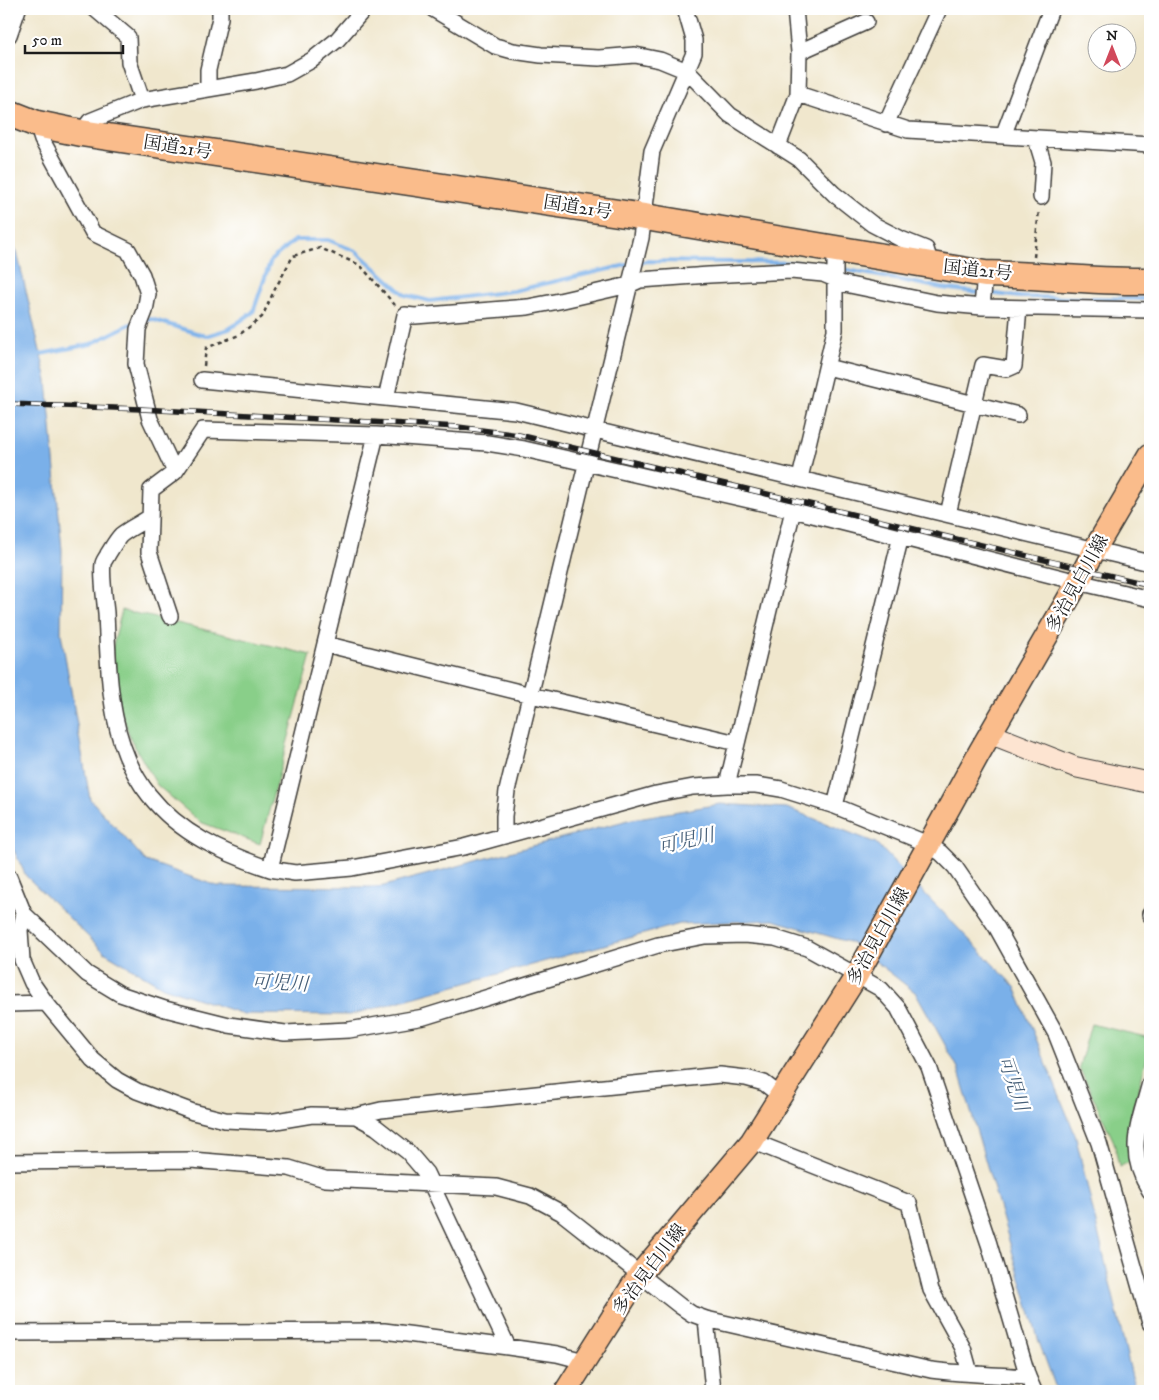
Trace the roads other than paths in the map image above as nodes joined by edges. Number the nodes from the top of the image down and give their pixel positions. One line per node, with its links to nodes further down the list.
1 (18, 9): 11 (street)
2 (95, 9): 16 (street)
3 (220, 9): 14 (street)
4 (364, 9): 14 (street)
5 (433, 9): 13 (street)
6 (685, 9): 13 (street)
7 (795, 9): 12 (street)
8 (939, 9): 19 (street)
9 (1051, 9): 21 (street)
10 (866, 22): 12 (street)
11 (9, 35)
12 (799, 52): 15 (street)
13 (687, 71): 24 (street); 26 (street)
14 (208, 89): 16 (street)
15 (798, 94): 19 (street); 24 (street)
16 (142, 100): 20 (street)
17 (9, 113): 18 (highway, 国道21号)
18 (37, 124): 20 (highway, 国道21号); 45 (street)
19 (886, 124): 21 (street)
20 (81, 133): 26 (highway, 国道21号)
21 (1003, 136): 22 (street)
22 (1036, 139): 23 (street); 25 (street)
23 (1150, 145)
24 (778, 146): 28 (street)
25 (1040, 196)
26 (645, 217): 27 (highway, 国道21号); 32 (street)
27 (835, 248): 28 (highway, 国道21号); 30 (street)
28 (930, 265): 29 (highway, 国道21号)
29 (985, 274): 31 (highway, 国道21号); 33 (street)
30 (835, 280): 32 (street); 33 (street); 36 (street)
31 (1150, 281)
32 (629, 285): 38 (street); 41 (street)
33 (982, 308): 34 (street)
34 (1019, 308): 35 (street); 39 (street)
35 (1150, 310)
36 (827, 367): 39 (street); 46 (street)
37 (202, 380): 38 (street)
38 (386, 398): 41 (street)
39 (974, 404): 40 (street); 48 (street)
40 (1018, 415)
41 (595, 429): 44 (street); 46 (street)
42 (376, 435): 44 (street); 45 (street); 56 (street)
43 (1150, 455): 51 (main road, 多治見白川線)
44 (587, 462): 47 (street); 57 (street)
45 (175, 472): 49 (street)
46 (800, 478): 48 (street)
47 (792, 510): 50 (street); 59 (street)
48 (948, 514): 51 (street)
49 (150, 517): 55 (street); 65 (street)
50 (901, 536): 53 (street); 62 (street)
51 (1095, 549): 52 (street); 53 (main road, 多治見白川線)
52 (1150, 562)
53 (1078, 582): 54 (street); 58 (main road, 多治見白川線)
54 (1150, 599)
55 (170, 616)
56 (325, 644): 57 (street); 65 (street)
57 (531, 695): 59 (street); 63 (street)
58 (990, 734): 60 (street); 64 (main road, 多治見白川線)
59 (737, 743): 61 (street)
60 (1150, 784)
61 (727, 785): 62 (street); 63 (street)
62 (835, 806): 64 (street)
63 (504, 834): 65 (street)
64 (928, 844): 68 (main road, 多治見白川線); 80 (street)
65 (270, 870)
66 (9, 877): 67 (street)
67 (24, 914): 68 (street); 70 (street)
68 (857, 975): 72 (main road, 多治見白川線); 85 (street)
69 (9, 1004): 70 (street)
70 (46, 1004): 73 (street)
71 (1150, 1083): 77 (street)
72 (781, 1096): 73 (street); 74 (main road, 多治見白川線)
73 (356, 1116): 76 (street)
74 (752, 1140): 78 (main road, 多治見白川線); 84 (street)
75 (9, 1162): 76 (street)
76 (431, 1184): 78 (street); 82 (street)
77 (1150, 1191)
78 (640, 1274): 79 (street); 83 (main road, 多治見白川線)
79 (706, 1319): 84 (street); 87 (street)
80 (1150, 1323)
81 (9, 1333): 82 (street)
82 (508, 1347): 83 (street)
83 (584, 1361): 86 (main road, 多治見白川線)
84 (970, 1373): 85 (street)
85 (1028, 1377): 88 (street)
86 (566, 1391)
87 (714, 1391)
88 (1034, 1391)

